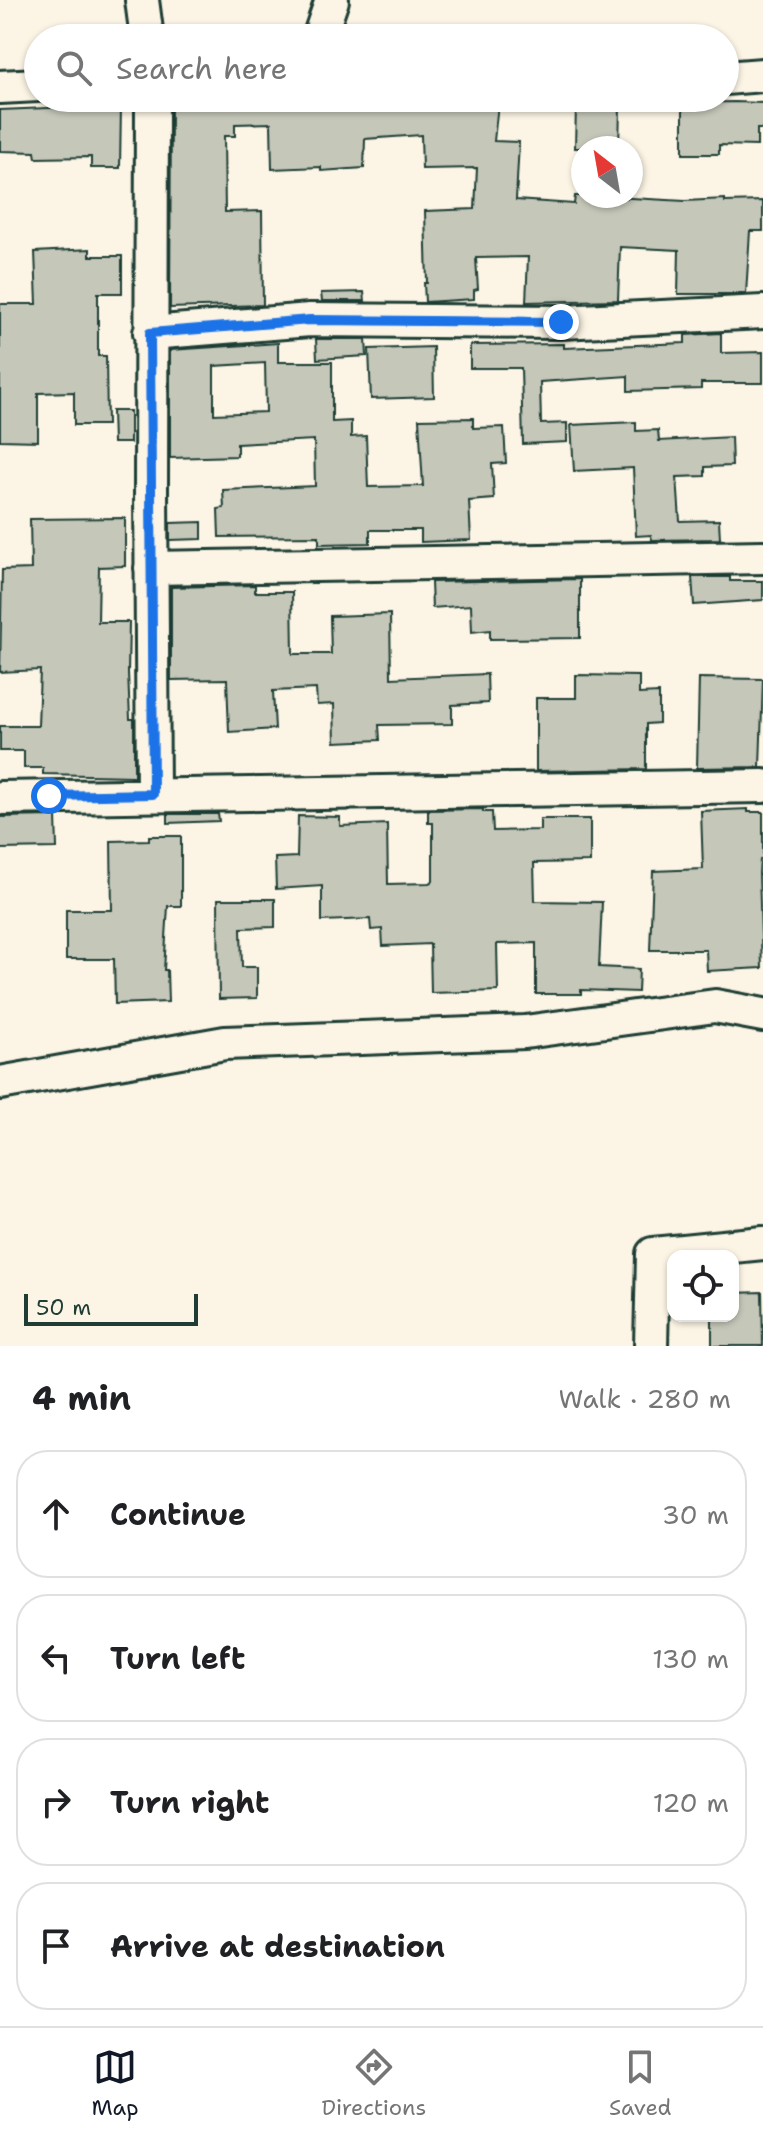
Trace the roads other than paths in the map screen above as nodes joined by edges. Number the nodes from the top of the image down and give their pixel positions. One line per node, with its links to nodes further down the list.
1 (142, 0): 3 (street)
2 (332, 0): 4 (street)
3 (145, 24)
4 (324, 24)
5 (763, 75): 6 (street)
6 (739, 77)
7 (24, 86): 8 (street)
8 (0, 87)
9 (152, 112): 11 (street)
10 (763, 312): 11 (street)
11 (150, 333): 13 (street)
12 (763, 557): 13 (street)
13 (151, 568): 15 (street)
14 (763, 786): 15 (street)
15 (153, 794): 16 (street)
16 (0, 798)
17 (763, 1015): 18 (street)
18 (0, 1083)
19 (763, 1243): 20 (street)
20 (651, 1346)

